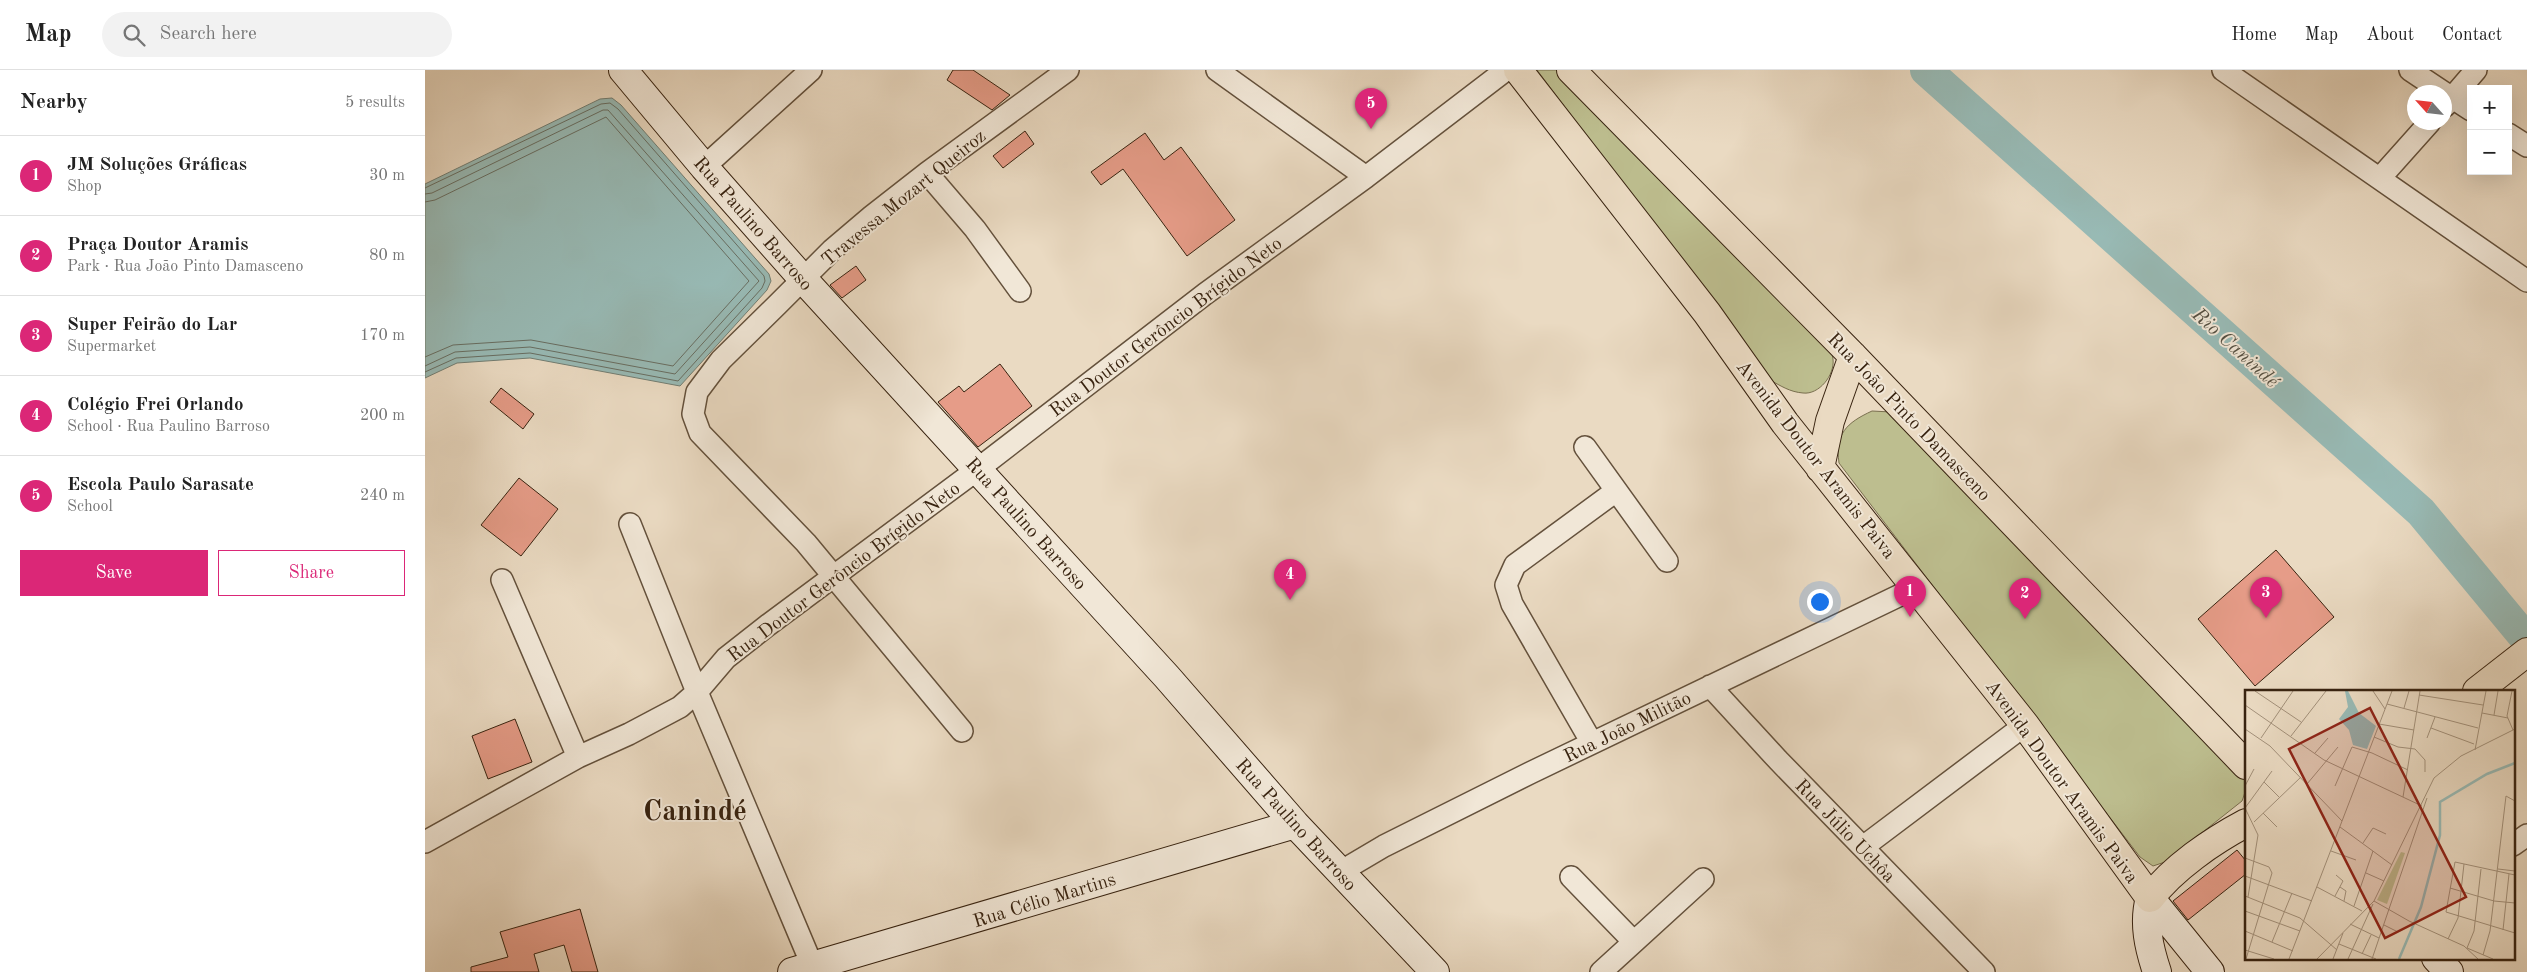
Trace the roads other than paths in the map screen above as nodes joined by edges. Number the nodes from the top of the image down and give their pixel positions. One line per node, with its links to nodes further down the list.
1 (623, 70): 18 (street, Rua Paulino Barroso)
2 (811, 70): 18 (street)
3 (1068, 70): 19 (street, Travessa Mozart Queiroz)
4 (1217, 70): 20 (street)
5 (1506, 70): 20 (street, Rua Doutor Gerôncio Brígido Neto)
6 (1518, 70): 28 (main road, Avenida Doutor Aramis Paiva)
7 (1571, 70): 25 (main road, Rua João Pinto Damasceno)
8 (2223, 70): 21 (street)
9 (2410, 70): 11 (street)
10 (2476, 70): 12 (street)
11 (2430, 85)
12 (2452, 92)
13 (2452, 100): 14 (street)
14 (2467, 108)
15 (2423, 130): 21 (street)
16 (2512, 137): 17 (street)
17 (2527, 146)
18 (704, 167): 22 (street, Rua Paulino Barroso)
19 (927, 172): 22 (street, Travessa Mozart Queiroz); 24 (street)
20 (1366, 177): 27 (street, Rua Doutor Gerôncio Brígido Neto)
21 (2380, 178): 23 (street)
22 (803, 279): 27 (street, Rua Paulino Barroso); 32 (street, Travessa Mozart Queiroz)
23 (2527, 281)
24 (1020, 291)
25 (1853, 356): 28 (main road); 43 (main road, Rua João Pinto Damasceno)
26 (1585, 447): 29 (street)
27 (978, 468): 32 (street, Rua Doutor Gerôncio Brígido Neto); 44 (street, Rua Paulino Barroso)
28 (1820, 468): 34 (main road, Avenida Doutor Aramis Paiva)
29 (1616, 491): 31 (street); 41 (street)
30 (630, 524): 38 (street)
31 (1667, 561)
32 (834, 576): 38 (street, Rua Doutor Gerôncio Brígido Neto); 40 (street)
33 (502, 580): 42 (street)
34 (1917, 588): 36 (street, Rua João Militão); 39 (main road, Avenida Doutor Aramis Paiva)
35 (2527, 652): 37 (main road)
36 (1710, 686): 41 (street, Rua João Militão); 49 (street, Rua Júlio Uchôa)
37 (2482, 688)
38 (697, 692): 42 (street, Rua Doutor Gerôncio Brígido Neto); 56 (street)
39 (2025, 725): 49 (street); 53 (main road, Avenida Doutor Aramis Paiva)
40 (961, 730)
41 (1592, 743): 50 (street, Rua João Militão)
42 (578, 757): 47 (street, Rua Doutor Gerôncio Brígido Neto)
43 (2245, 764)
44 (1295, 824): 50 (street, Rua Paulino Barroso); 56 (street, Rua Célio Martins)
45 (2245, 824): 53 (main road)
46 (2527, 835): 48 (street)
47 (425, 842)
48 (2515, 844)
49 (1863, 847): 59 (street, Rua Júlio Uchôa)
50 (1340, 872): 57 (street, Rua Paulino Barroso)
51 (1571, 876): 54 (street)
52 (1703, 879): 54 (street)
53 (2150, 898): 60 (street); 61 (street)
54 (1633, 941): 58 (street)
55 (2438, 960): 62 (street)
56 (802, 969)
57 (1435, 972)
58 (1601, 972)
59 (1984, 972)
60 (2157, 972)
61 (2211, 972)
62 (2449, 972)

